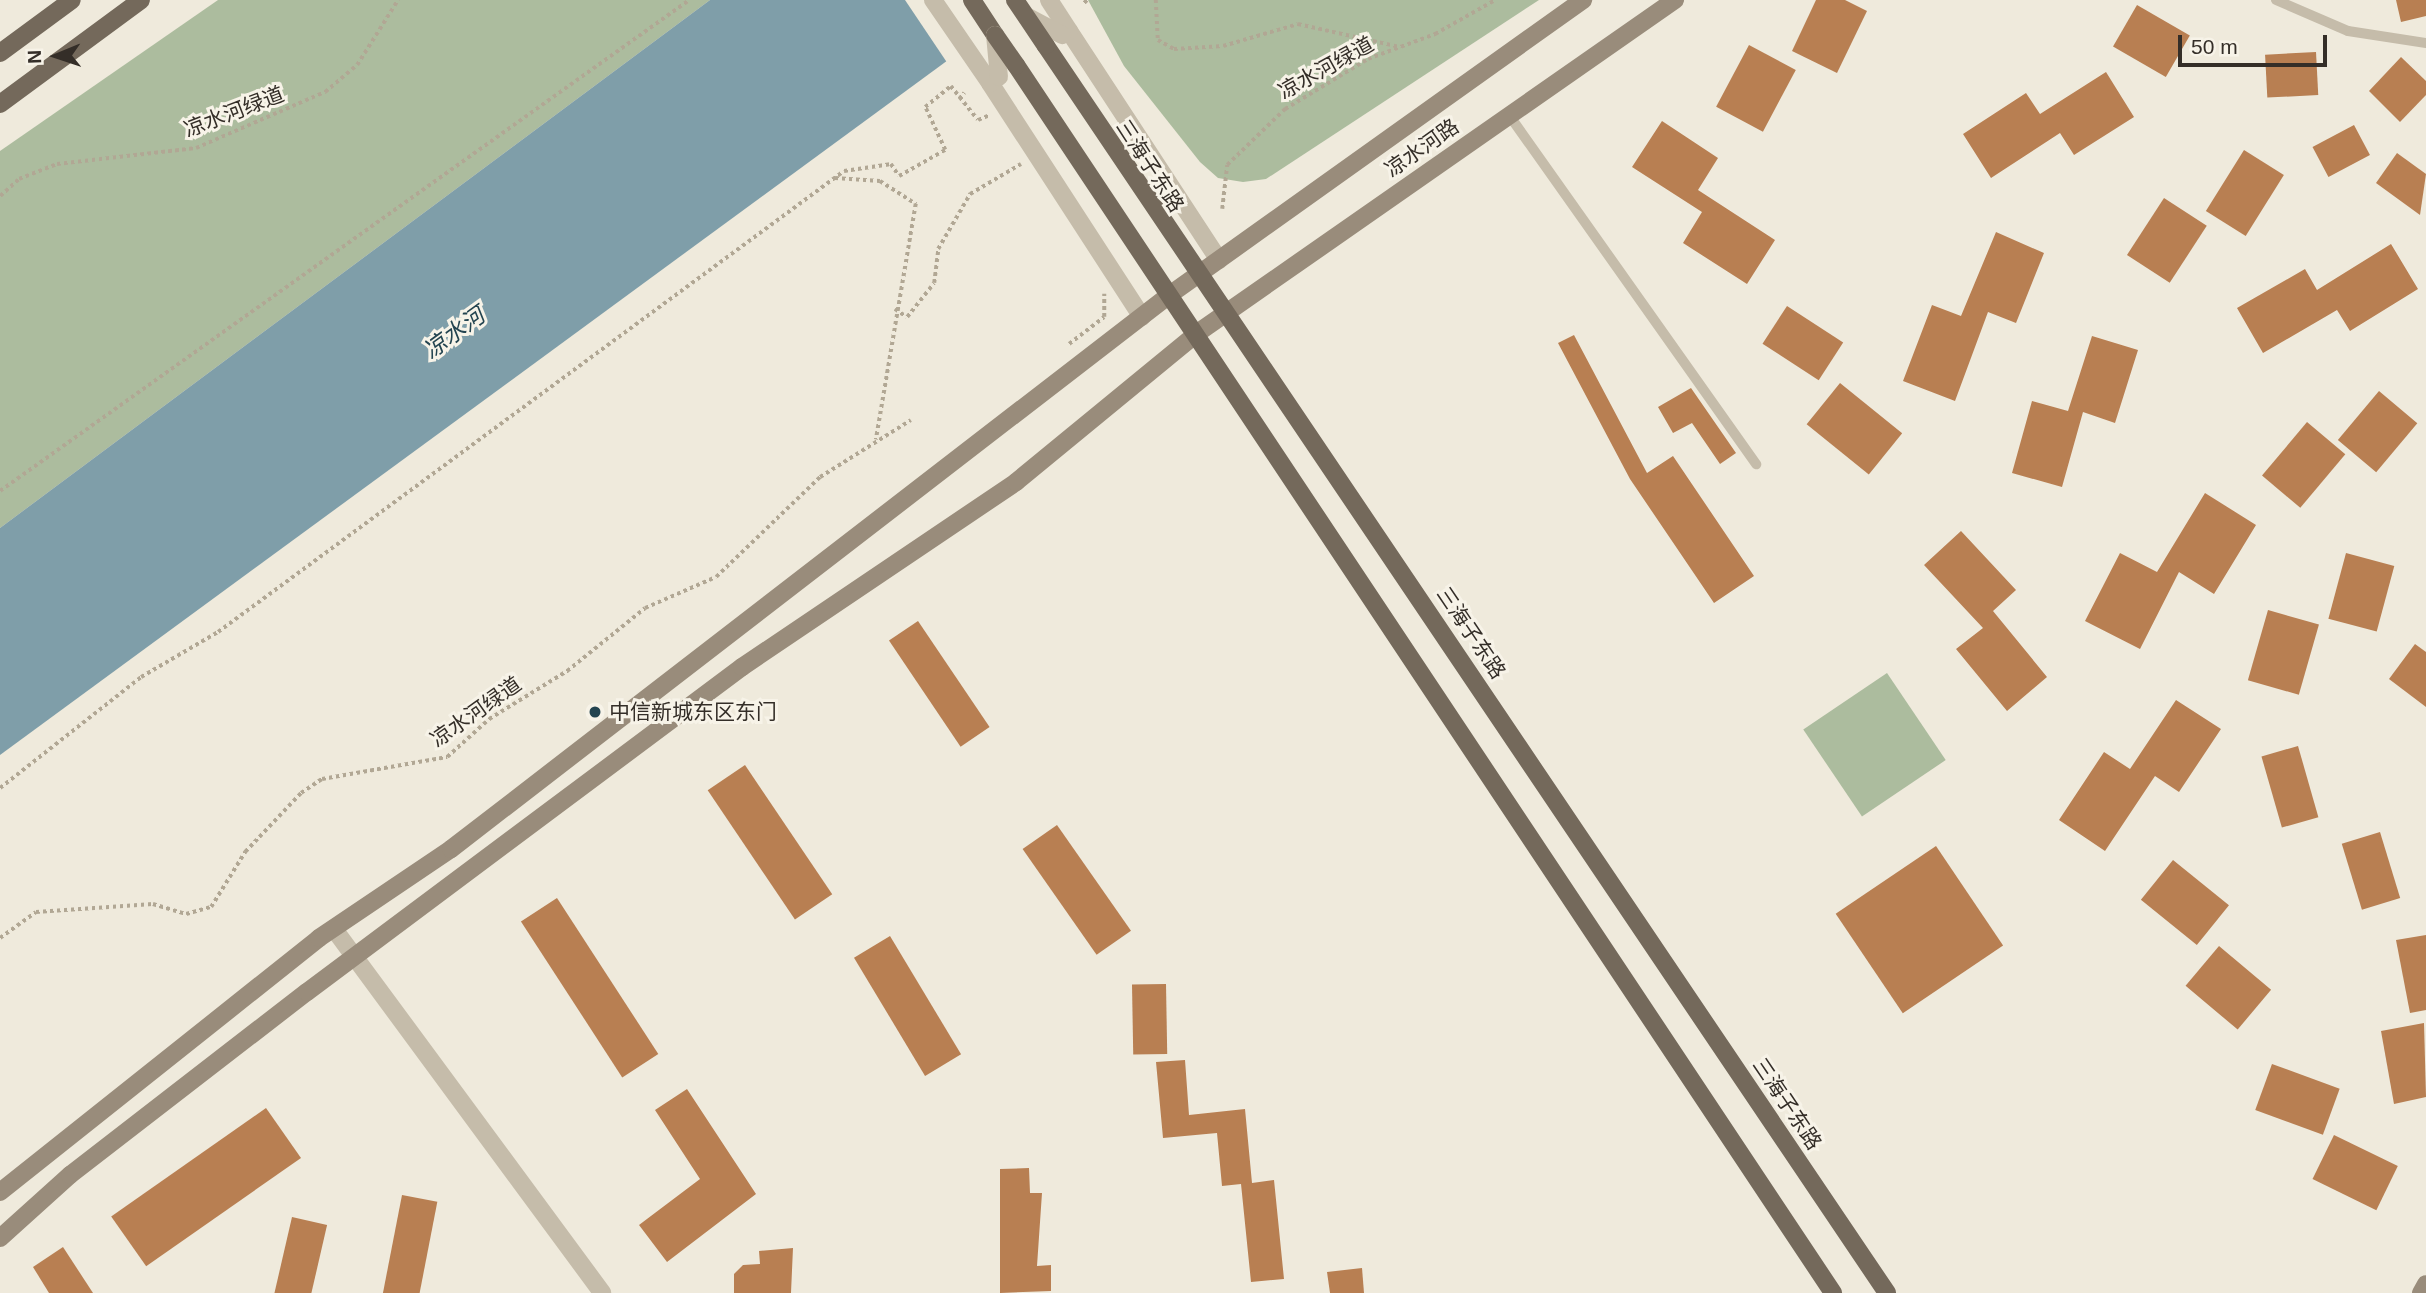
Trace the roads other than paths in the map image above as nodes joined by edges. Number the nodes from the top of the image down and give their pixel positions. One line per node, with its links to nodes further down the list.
1 (72, 0): 14 (main road)
2 (141, 0): 16 (main road)
3 (933, 0): 15 (street, bridge)
4 (972, 0): 11 (main road)
5 (1015, 0): 10 (main road, 三海子东路, bridge)
6 (1049, 0): 12 (street, bridge)
7 (1583, 0): 18 (street, 凉水河路)
8 (1675, 0): 17 (street, 凉水河路)
9 (2276, 0): 13 (lane)
10 (1026, 16): 12 (street, bridge); 19 (main road, 三海子东路, bridge)
11 (995, 35): 15 (street, bridge); 20 (main road, bridge)
12 (1070, 37): 18 (street)
13 (2426, 43)
14 (0, 53)
15 (994, 80): 22 (street)
16 (0, 104)
17 (1509, 115): 21 (street, 凉水河路); 24 (lane)
18 (1219, 260): 19 (street, 凉水河路)
19 (1197, 276): 20 (street, 凉水河路); 21 (main road, 三海子东路)
20 (1168, 296): 22 (street, 凉水河路); 23 (main road)
21 (1225, 313): 23 (street, 凉水河路); 32 (main road, 三海子东路)
22 (1142, 317): 25 (street, 凉水河路)
23 (1196, 334): 26 (street, 凉水河路); 31 (main road)
24 (1756, 464)
25 (334, 929): 26 (street); 27 (street, 凉水河路)
26 (355, 958): 28 (street, 凉水河路); 30 (street)
27 (0, 1192)
28 (0, 1238)
29 (2426, 1284): 33 (street)
30 (602, 1293)
31 (1833, 1293)
32 (1887, 1293)
33 (2421, 1293)

